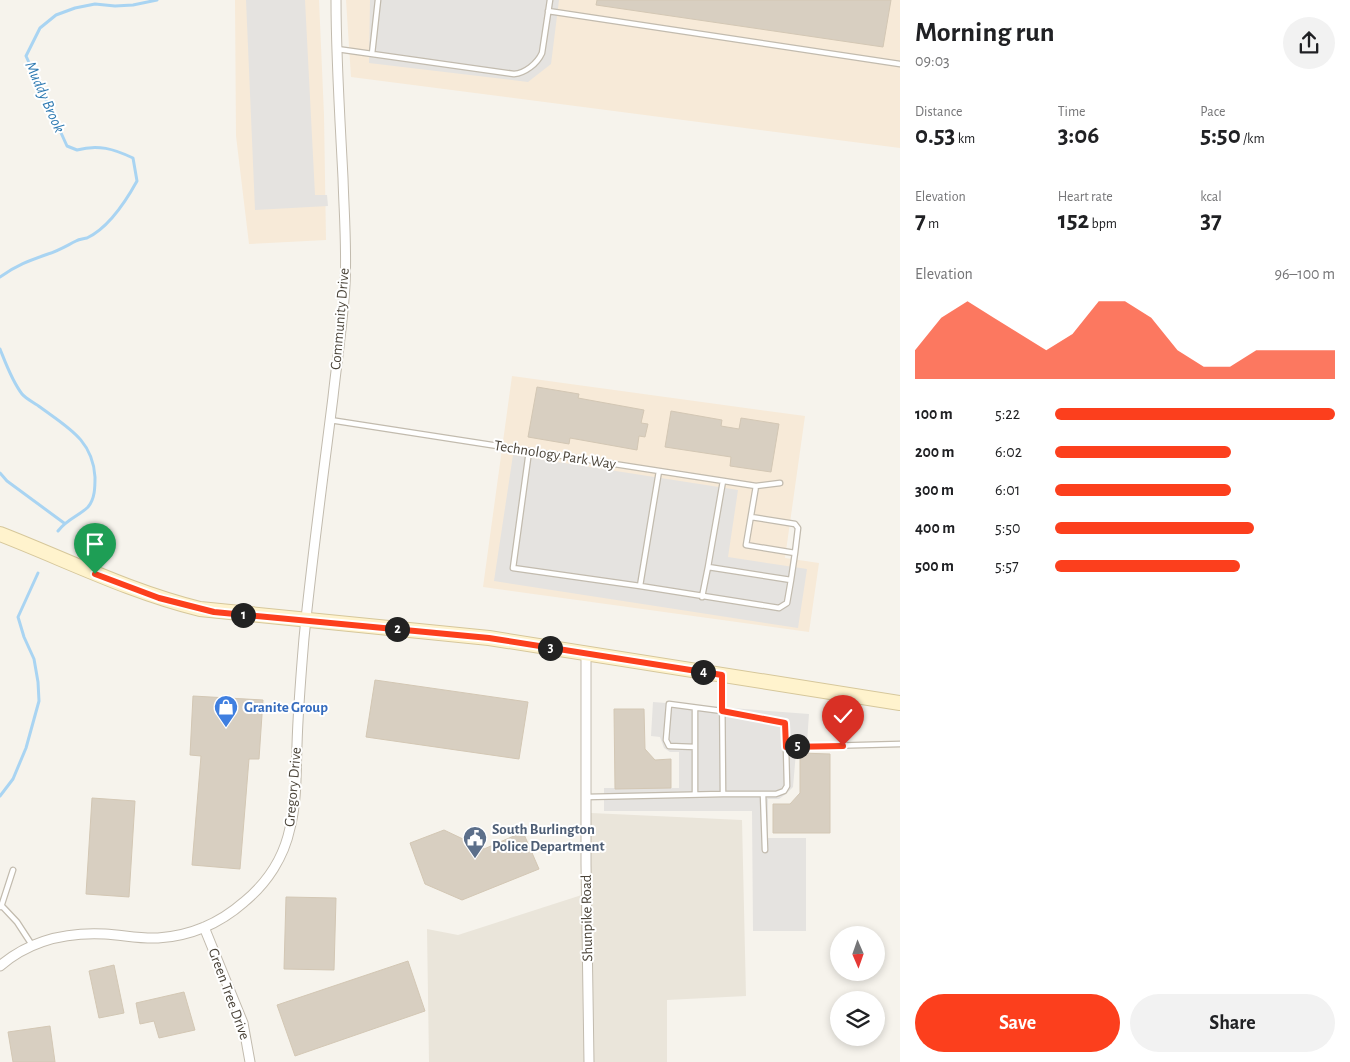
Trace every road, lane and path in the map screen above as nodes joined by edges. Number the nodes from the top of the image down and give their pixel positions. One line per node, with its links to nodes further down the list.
1 (336, 0): 5 (street, Community Drive)
2 (378, 0): 6 (lane)
3 (550, 0): 4 (lane)
4 (548, 11): 6 (lane); 7 (lane)
5 (336, 49): 6 (lane); 8 (street, Community Drive)
6 (372, 54)
7 (900, 64)
8 (330, 420): 9 (lane, Technology Park Way); 21 (street, Community Drive)
9 (529, 451): 10 (lane, Technology Park Way); 19 (lane)
10 (659, 471): 11 (lane, Technology Park Way); 19 (lane)
11 (723, 480): 13 (lane, Technology Park Way); 17 (lane)
12 (780, 482): 13 (lane, Technology Park Way)
13 (756, 486): 14 (lane)
14 (750, 517): 16 (lane); 16 (lane)
15 (0, 534): 21 (main road)
16 (795, 554): 18 (lane)
17 (708, 567): 18 (lane); 20 (lane)
18 (791, 580): 20 (lane)
19 (640, 586): 20 (lane)
20 (702, 597)
21 (306, 621): 22 (street, Community Drive); 23 (main road)
22 (304, 637): 38 (street, Gregory Drive)
23 (586, 653): 24 (main road); 34 (street, Shunpike Road)
24 (722, 675): 25 (main road); 27 (lane)
25 (900, 703)
26 (695, 708): 27 (lane); 29 (lane); 29 (lane)
27 (722, 711): 30 (lane); 32 (lane)
28 (900, 744): 30 (lane)
29 (695, 747): 31 (lane)
30 (786, 747): 33 (lane)
31 (695, 794): 32 (lane); 34 (lane)
32 (723, 794): 33 (lane)
33 (763, 794): 35 (lane)
34 (586, 797): 42 (street, Shunpike Road)
35 (765, 850)
36 (13, 870): 37 (lane)
37 (1, 907): 39 (lane)
38 (204, 927): 39 (street, Gregory Drive); 41 (street, Green Tree Drive)
39 (32, 945): 40 (street, Gregory Drive)
40 (0, 966)
41 (250, 1062)
42 (589, 1062)

